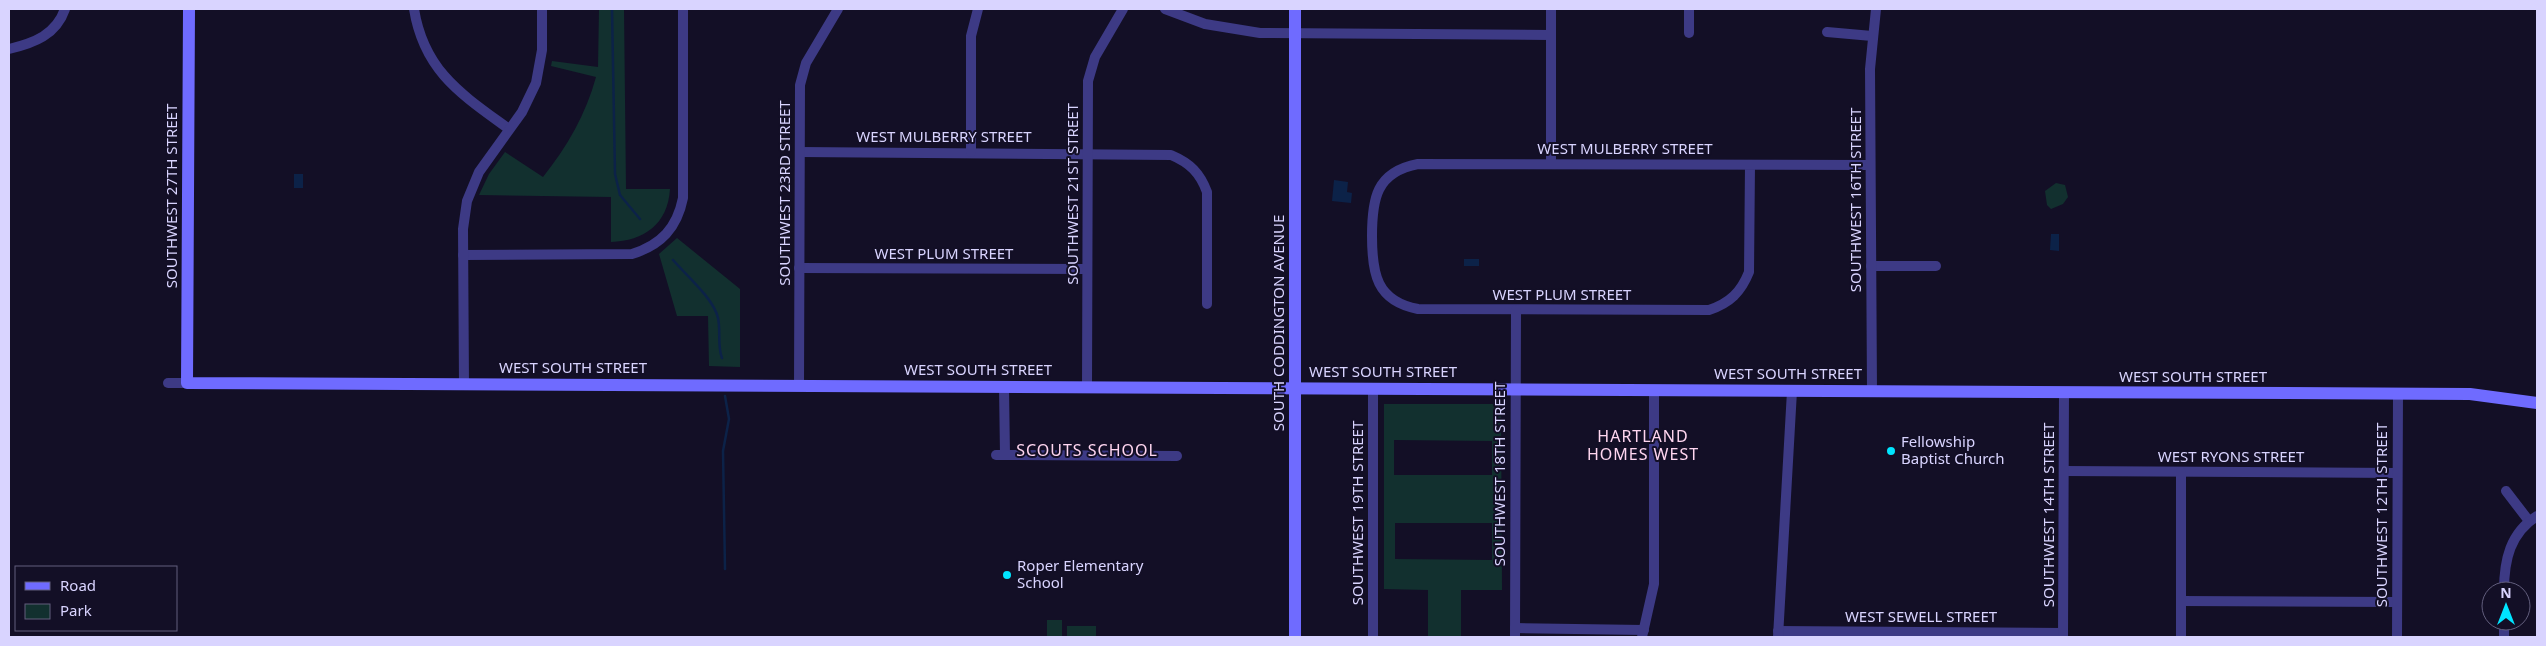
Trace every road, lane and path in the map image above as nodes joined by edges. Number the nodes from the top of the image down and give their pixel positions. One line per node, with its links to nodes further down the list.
1 (189, 9): 36 (street, SOUTHWEST 27TH STREET)
2 (414, 9): 20 (street)
3 (542, 9): 20 (street)
4 (684, 9): 27 (street)
5 (838, 9): 21 (street, SOUTHWEST 23RD STREET)
6 (978, 9): 22 (street)
7 (1123, 9): 23 (street, SOUTHWEST 21ST STREET)
8 (1165, 9): 15 (street)
9 (1295, 9): 15 (street, SOUTH CODDINGTON AVENUE)
10 (1550, 9): 17 (street)
11 (1689, 9): 16 (street)
12 (1876, 9): 18 (street, SOUTHWEST 16TH STREET)
13 (64, 12): 19 (street)
14 (1827, 32): 18 (street)
15 (1295, 33): 17 (street); 41 (street, SOUTH CODDINGTON AVENUE)
16 (1689, 33)
17 (1550, 35): 24 (street)
18 (1872, 36): 26 (street, SOUTHWEST 16TH STREET)
19 (9, 49)
20 (509, 129): 27 (street)
21 (800, 152): 22 (street, WEST MULBERRY STREET); 30 (street, SOUTHWEST 23RD STREET)
22 (970, 152): 23 (street, WEST MULBERRY STREET)
23 (1088, 153): 31 (street, SOUTHWEST 21ST STREET); 33 (street, WEST MULBERRY STREET)
24 (1551, 164): 25 (street, WEST MULBERRY STREET); 32 (street, WEST MULBERRY STREET)
25 (1750, 165): 26 (street, WEST MULBERRY STREET); 34 (street, WEST PLUM STREET)
26 (1870, 165): 28 (street, SOUTHWEST 16TH STREET)
27 (463, 255): 37 (street)
28 (1871, 266): 29 (street); 46 (street, SOUTHWEST 16TH STREET)
29 (1936, 266)
30 (800, 268): 31 (street, WEST PLUM STREET); 38 (street, SOUTHWEST 23RD STREET)
31 (1087, 269): 40 (street, SOUTHWEST 21ST STREET)
32 (1392, 299): 34 (street, WEST PLUM STREET)
33 (1207, 304)
34 (1516, 310): 43 (street, SOUTHWEST 18TH STREET)
35 (168, 383): 36 (street, WEST SOUTH STREET)
36 (187, 383): 37 (street, WEST SOUTH STREET)
37 (464, 384): 38 (street, WEST SOUTH STREET)
38 (799, 386): 39 (street, WEST SOUTH STREET)
39 (1004, 387): 40 (street, WEST SOUTH STREET); 50 (street)
40 (1087, 387): 41 (street, WEST SOUTH STREET)
41 (1295, 388): 42 (street, WEST SOUTH STREET); 63 (street, SOUTH CODDINGTON AVENUE)
42 (1373, 388): 43 (street, WEST SOUTH STREET); 64 (street, SOUTHWEST 19TH STREET)
43 (1515, 389): 44 (street, WEST SOUTH STREET); 59 (street, SOUTHWEST 18TH STREET)
44 (1654, 390): 45 (street, WEST SOUTH STREET); 60 (street)
45 (1792, 391): 46 (street, WEST SOUTH STREET); 61 (street)
46 (1872, 391): 47 (street, WEST SOUTH STREET)
47 (2064, 392): 48 (street, WEST SOUTH STREET); 51 (street, SOUTHWEST 14TH STREET)
48 (2398, 394): 49 (street, WEST SOUTH STREET); 53 (street, SOUTHWEST 12TH STREET)
49 (2537, 403)
50 (1178, 456)
51 (2064, 471): 52 (street, WEST RYONS STREET); 62 (street, SOUTHWEST 14TH STREET)
52 (2181, 472): 53 (street, WEST RYONS STREET); 57 (street)
53 (2397, 473): 58 (street, SOUTHWEST 12TH STREET)
54 (2506, 491): 55 (street)
55 (2533, 518): 56 (street)
56 (2505, 581)
57 (2181, 601): 58 (street); 65 (street)
58 (2397, 602): 66 (street, SOUTHWEST 12TH STREET)
59 (1515, 633): 60 (street)
60 (1643, 634)
61 (1778, 634): 62 (street, WEST SEWELL STREET)
62 (2063, 635)
63 (1295, 637)
64 (1373, 637)
65 (2181, 637)
66 (2397, 637)

